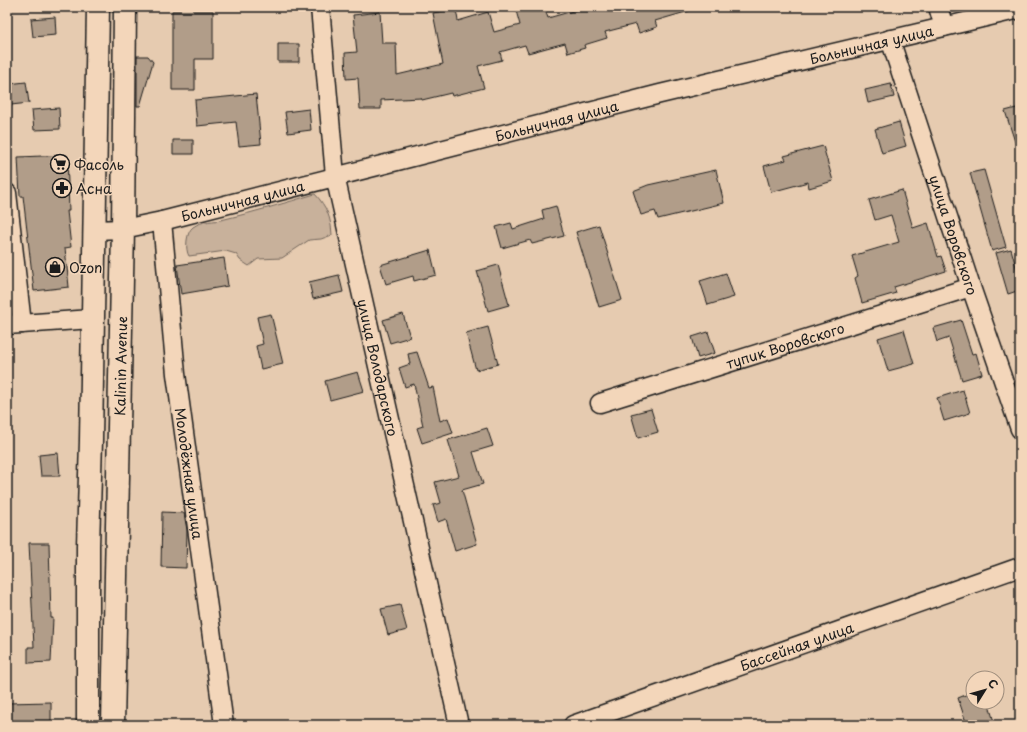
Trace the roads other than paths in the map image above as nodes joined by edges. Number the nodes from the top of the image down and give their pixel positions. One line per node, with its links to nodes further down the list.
1 (98, 7): 12 (main road, Kalinin Avenue)
2 (125, 7): 11 (main road, Kalinin Avenue)
3 (320, 7): 8 (street, улица Володарского)
4 (938, 7): 6 (street)
5 (1020, 10): 6 (street, Больничная улица)
6 (944, 27): 7 (street, Больничная улица)
7 (890, 39): 8 (street, Больничная улица); 13 (street, улица Воровского)
8 (335, 176): 10 (street, Больничная улица); 22 (street, улица Володарского)
9 (7, 193): 15 (street)
10 (162, 221): 11 (street, Больничная улица); 21 (street, Молодёжная улица)
11 (123, 229): 12 (street, Больничная улица); 20 (main road, Kalinin Avenue)
12 (94, 230): 14 (main road, Kalinin Avenue)
13 (970, 287): 16 (street, тупик Воровского); 17 (street, улица Воровского)
14 (92, 319): 15 (street); 19 (main road, Kalinin Avenue)
15 (15, 324)
16 (600, 403)
17 (1020, 430)
18 (1020, 567): 23 (street, Бассейная улица)
19 (88, 725)
20 (113, 725)
21 (224, 725)
22 (460, 725)
23 (573, 725)

